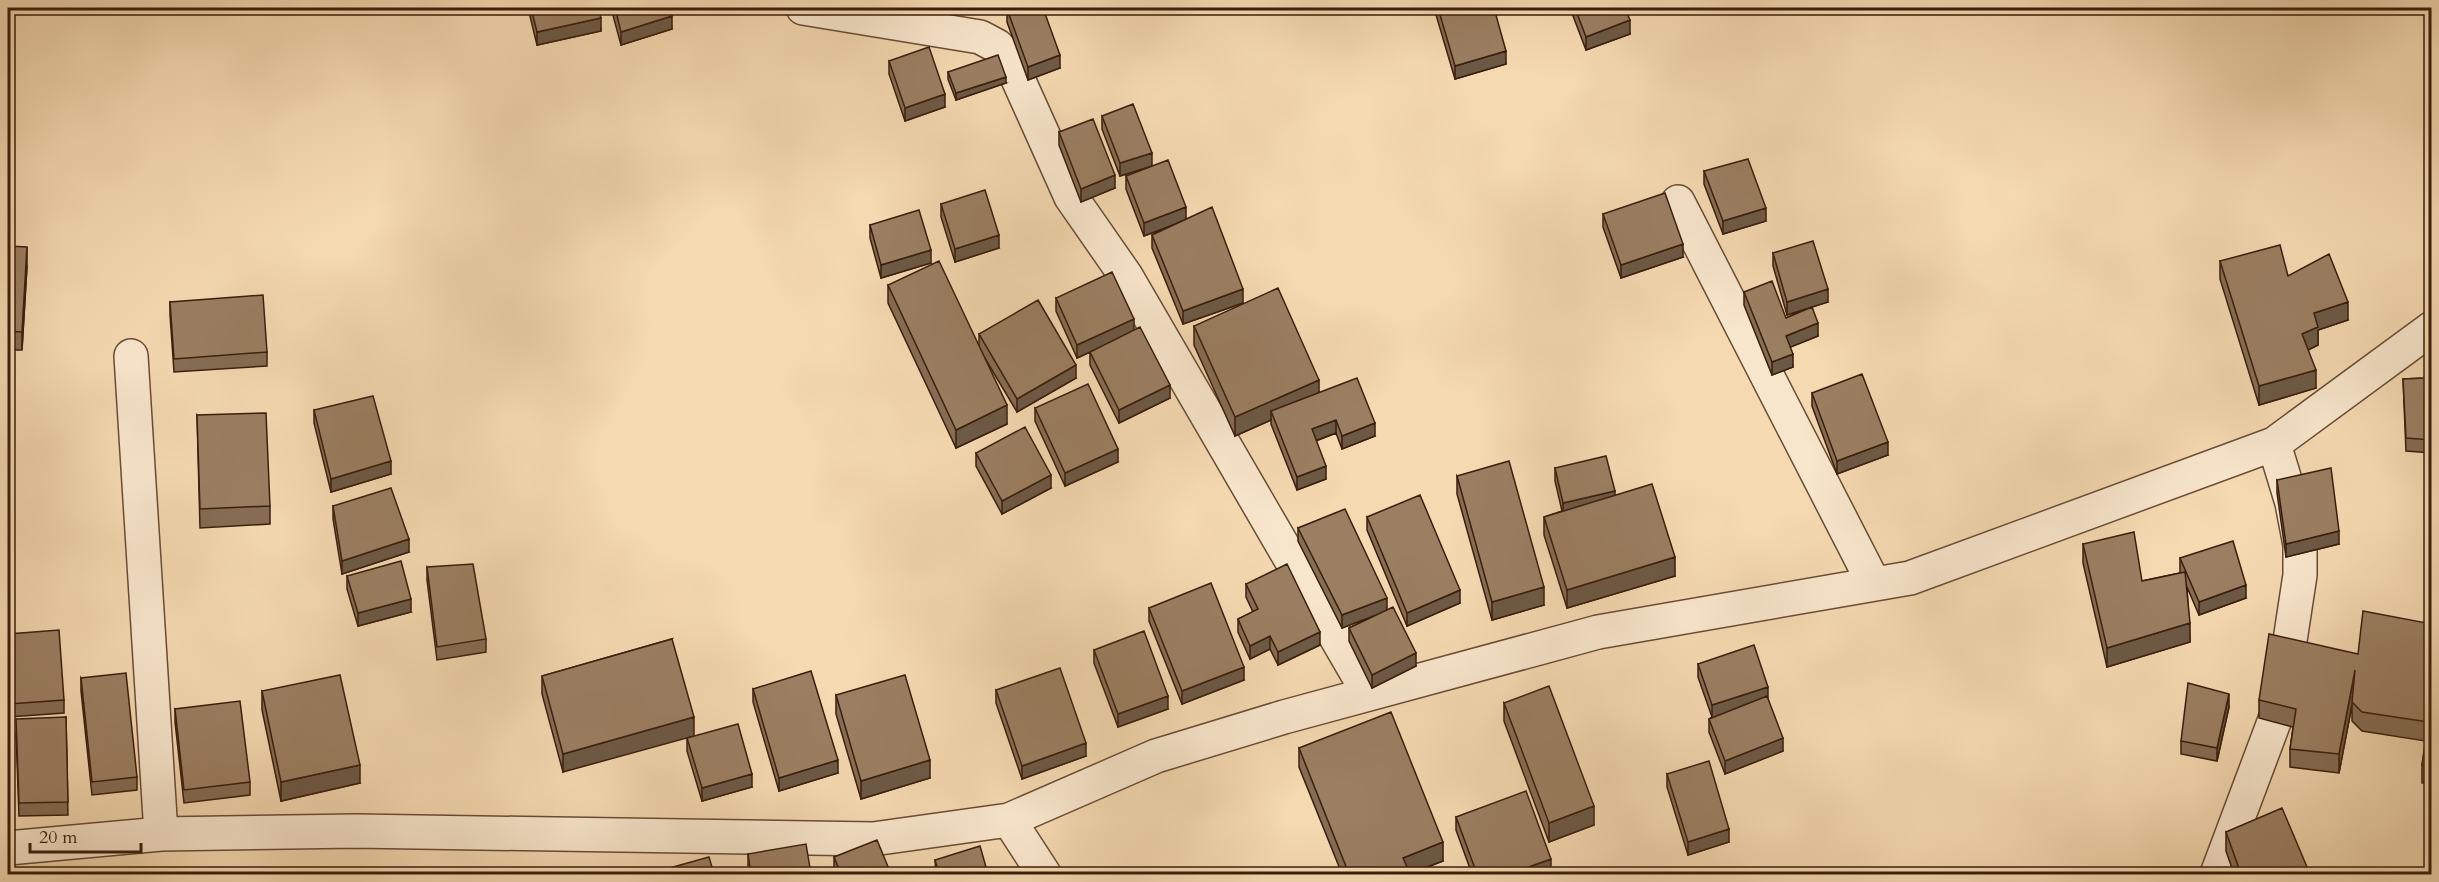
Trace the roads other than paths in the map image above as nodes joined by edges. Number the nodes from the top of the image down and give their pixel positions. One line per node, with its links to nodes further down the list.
1 (803, 8): 7 (street)
2 (1678, 202): 6 (street)
3 (2432, 328): 5 (street)
4 (131, 356): 9 (street)
5 (2274, 444): 6 (street); 12 (street)
6 (1874, 584): 7 (street)
7 (1369, 694): 8 (street)
8 (1010, 820): 9 (street); 11 (street)
9 (161, 834): 10 (street)
10 (8, 848)
11 (1044, 874)
12 (2217, 874)

